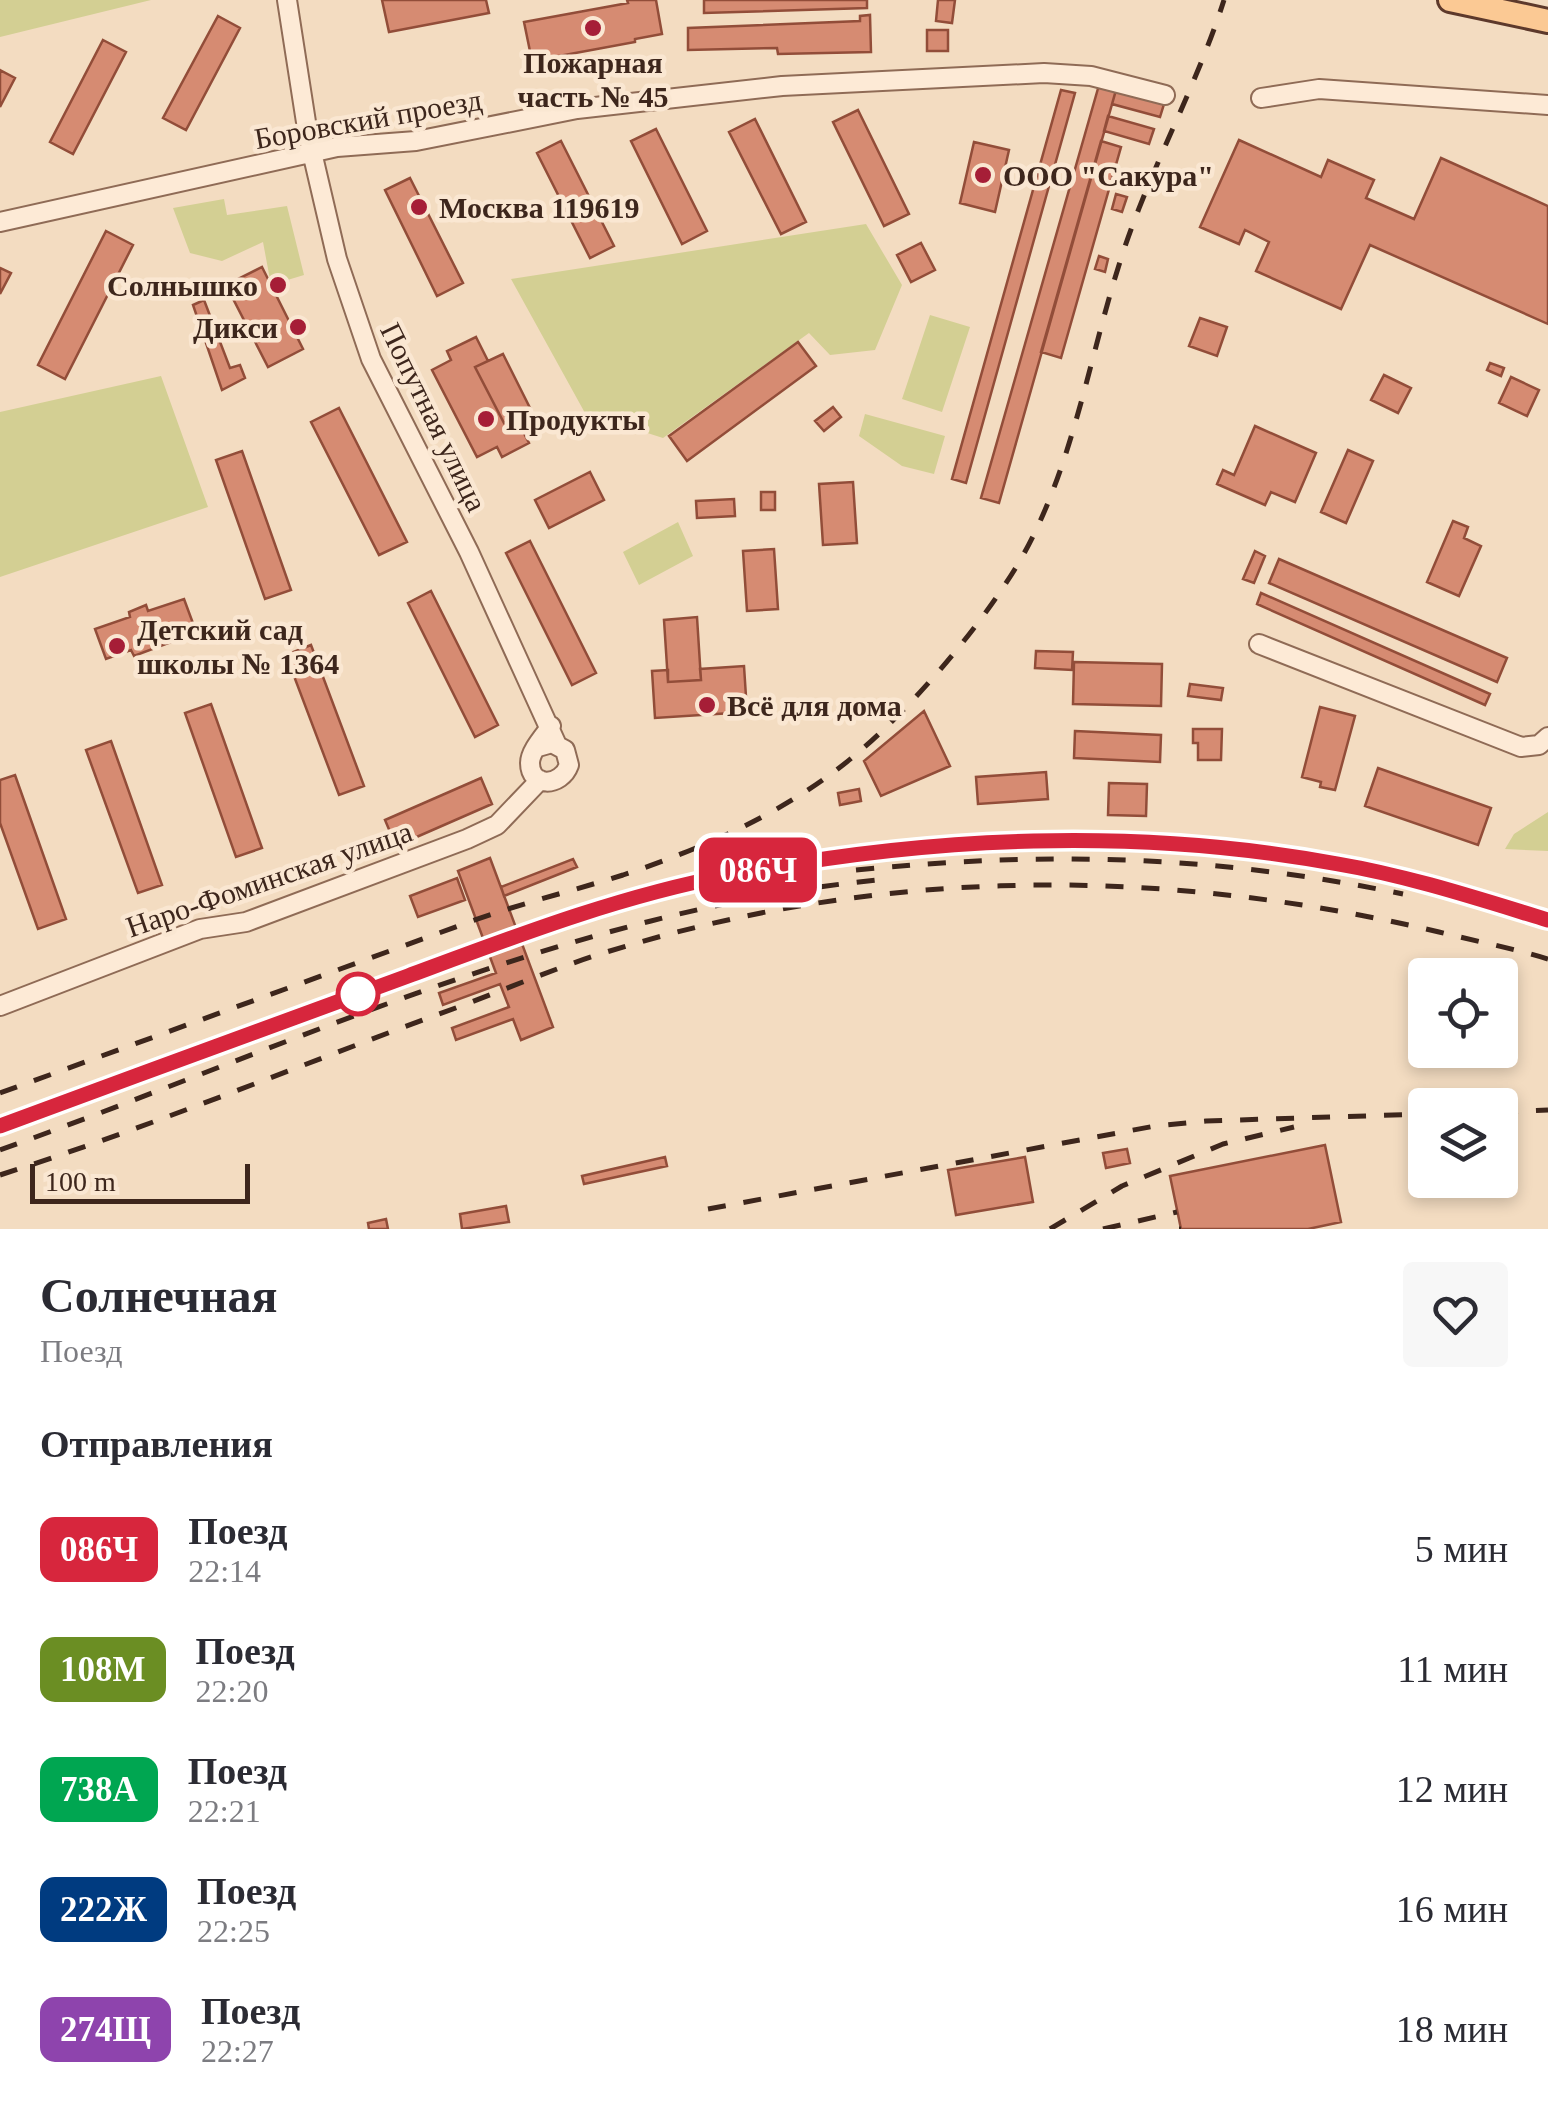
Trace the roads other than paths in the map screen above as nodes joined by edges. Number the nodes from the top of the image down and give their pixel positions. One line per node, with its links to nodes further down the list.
1 (287, 0): 7 (street, Попутная улица)
2 (1450, 0): 3 (main road)
3 (1548, 21)
4 (1165, 95): 7 (street, Боровский проезд)
5 (1261, 98): 6 (street)
6 (1548, 104)
7 (313, 153): 8 (street, Боровский проезд); 10 (street, Попутная улица)
8 (0, 222)
9 (1260, 644): 11 (street)
10 (554, 735): 12 (street); 12 (street)
11 (1548, 737)
12 (540, 780): 13 (street, Наро-Фоминская улица)
13 (0, 1006)

